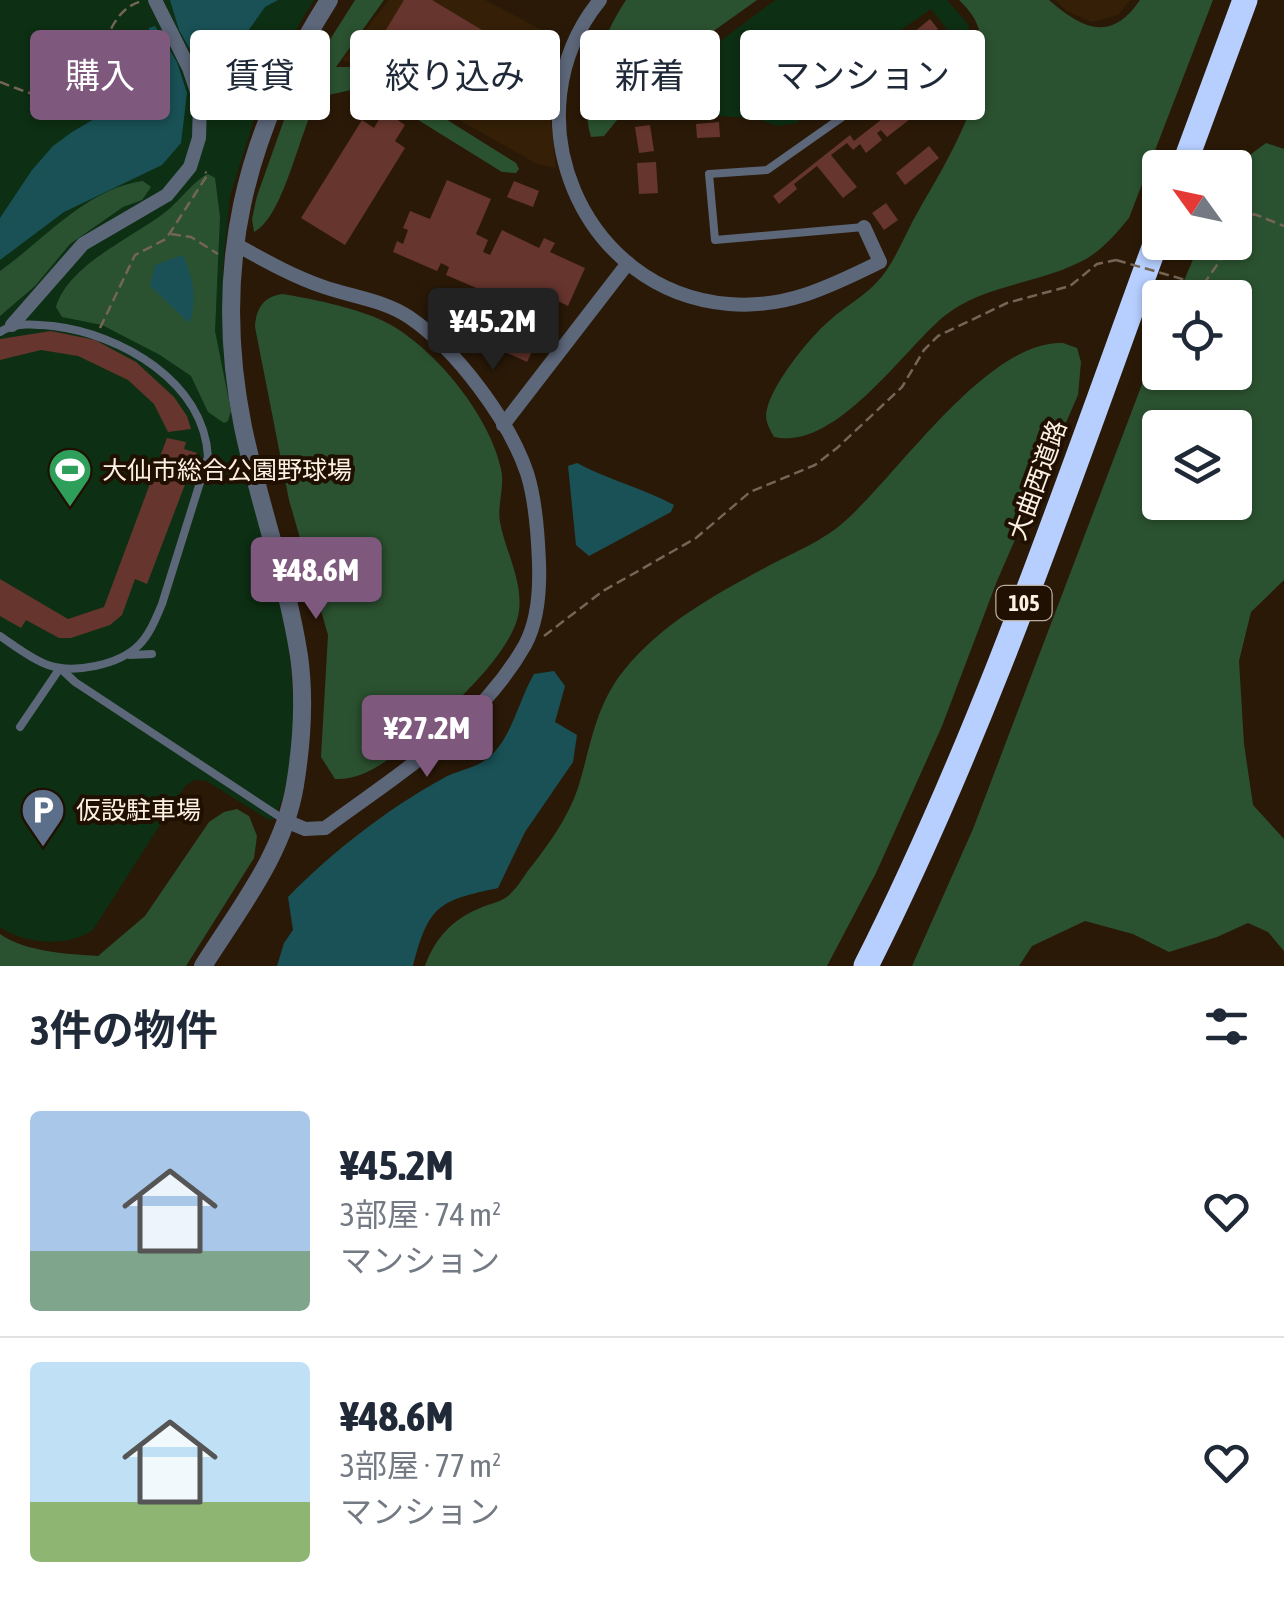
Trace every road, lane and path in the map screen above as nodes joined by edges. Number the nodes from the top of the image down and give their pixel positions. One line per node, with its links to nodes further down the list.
1 (152, 0): 5 (path); 8 (street)
2 (329, 0): 13 (street)
3 (600, 0): 16 (street)
4 (1244, 0): 7 (highway)
5 (0, 82)
6 (838, 120): 11 (lane)
7 (1190, 150)
8 (191, 163): 12 (path); 18 (street)
9 (1252, 217): 10 (path)
10 (1284, 226)
11 (864, 227): 16 (street)
12 (169, 234): 17 (path); 19 (path)
13 (236, 244): 17 (street); 20 (street)
14 (1149, 260): 29 (highway, 大曲西道路 / 105)
15 (1220, 260): 22 (path, bridge)
16 (628, 263): 20 (street)
17 (234, 266): 27 (street)
18 (6, 328): 19 (lane)
19 (97, 335): 24 (lane)
20 (503, 425): 22 (street)
21 (0, 636): 25 (lane)
22 (526, 642): 27 (street)
23 (152, 654): 24 (lane)
24 (125, 655): 25 (lane)
25 (60, 668): 26 (lane); 27 (lane)
26 (20, 726)
27 (286, 822): 28 (street)
28 (203, 966)
29 (866, 966)

